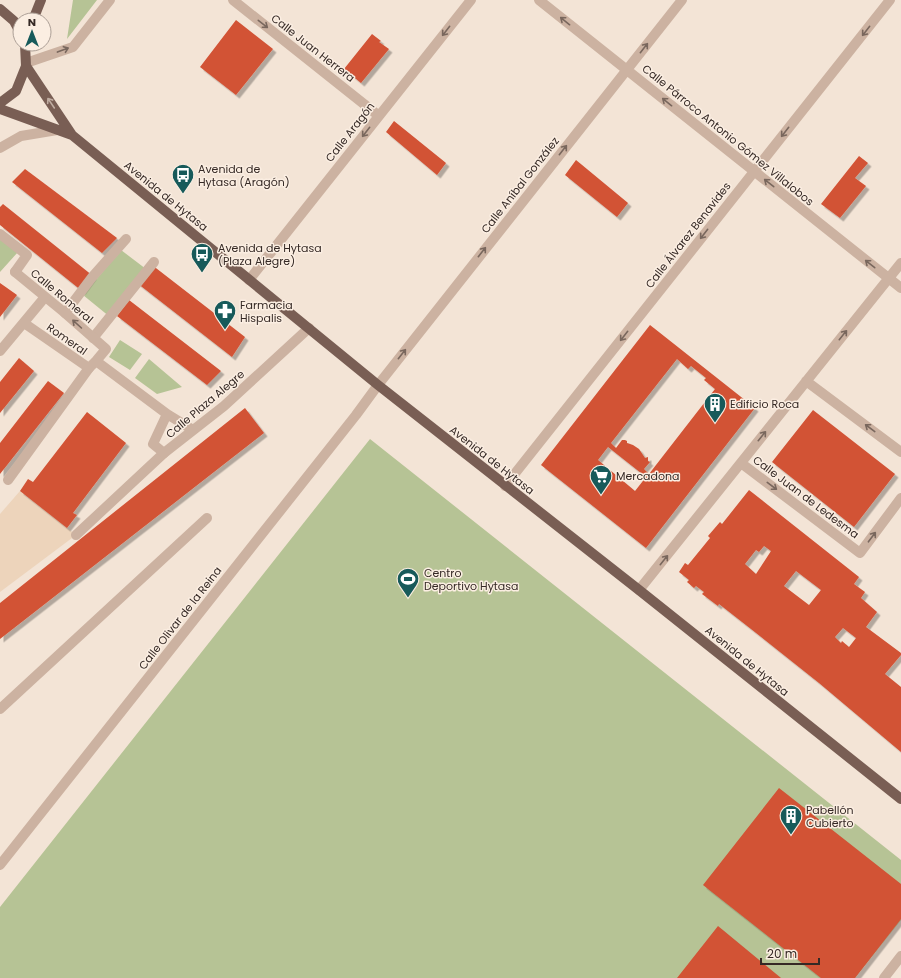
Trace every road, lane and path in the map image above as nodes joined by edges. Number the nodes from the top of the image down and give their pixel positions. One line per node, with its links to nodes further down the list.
1 (41, 0): 9 (main road)
2 (110, 0): 12 (street, one-way to 2)
3 (233, 0): 16 (street, Calle Juan Herrera, one-way to 16)
4 (471, 0): 16 (street, Calle Aragón, one-way to 16)
5 (539, 0): 13 (street, Calle Párroco Antonio Gómez Villalobos, one-way to 5)
6 (682, 0): 13 (street, Calle Aníbal González, one-way to 6)
7 (890, 0): 20 (street, Calle Álvarez Benavides, one-way to 20)
8 (0, 9): 10 (main road)
9 (36, 12)
10 (12, 19)
11 (25, 52): 12 (main road)
12 (26, 65): 14 (main road); 18 (main road, one-way to 12)
13 (627, 70): 20 (street, Calle Párroco Antonio Gómez Villalobos, one-way to 13); 36 (street, Calle Aníbal González, one-way to 13)
14 (0, 103)
15 (0, 109): 17 (main road)
16 (379, 116): 26 (street, Calle Aragón, one-way to 26)
17 (57, 130): 18 (main road); 19 (street)
18 (72, 135): 26 (main road, Avenida de Hytasa)
19 (0, 148)
20 (754, 171): 25 (street, Calle Párroco Antonio Gómez Villalobos, one-way to 20); 43 (street, Calle Álvarez Benavides, one-way to 43)
21 (0, 234): 28 (street, Calle Romeral)
22 (126, 238): 29 (street)
23 (154, 262): 32 (street)
24 (901, 262): 25 (street, Calle Juan de Ledesma)
25 (889, 278): 27 (street, Calle Párroco Antonio Gómez Villalobos); 35 (street, Calle Juan de Ledesma, one-way to 25)
26 (249, 280): 31 (main road, Avenida de Hytasa)
27 (901, 288)
28 (45, 297): 29 (street, Calle Romeral); 30 (street)
29 (66, 313): 32 (street, Calle Romeral, one-way to 29)
30 (24, 322): 33 (street); 34 (street, Romeral)
31 (308, 328): 36 (main road, Avenida de Hytasa); 38 (street, Calle Plaza Alegre)
32 (93, 338): 34 (street, Calle Romeral)
33 (0, 351)
34 (92, 365): 37 (street, Calle Plaza Alegre); 42 (street)
35 (806, 381): 39 (street, one-way to 35); 41 (street, Calle Juan de Ledesma, one-way to 35)
36 (378, 385): 43 (main road, Avenida de Hytasa); 50 (street, Calle Olivar de la Reina)
37 (167, 414): 38 (street); 40 (street, Calle Plaza Alegre)
38 (193, 430): 40 (street, Calle Plaza Alegre)
39 (901, 452)
40 (164, 453): 46 (street)
41 (741, 463): 44 (street, Calle Juan de Ledesma, one-way to 44); 47 (street, Calle Juan de Ledesma, one-way to 41)
42 (8, 480)
43 (505, 486): 47 (main road, Avenida de Hytasa)
44 (901, 498)
45 (207, 518): 48 (street)
46 (76, 535)
47 (639, 590): 49 (main road, Avenida de Hytasa)
48 (0, 709)
49 (901, 799)
50 (0, 865)
51 (901, 956): 52 (street)
52 (884, 978)

